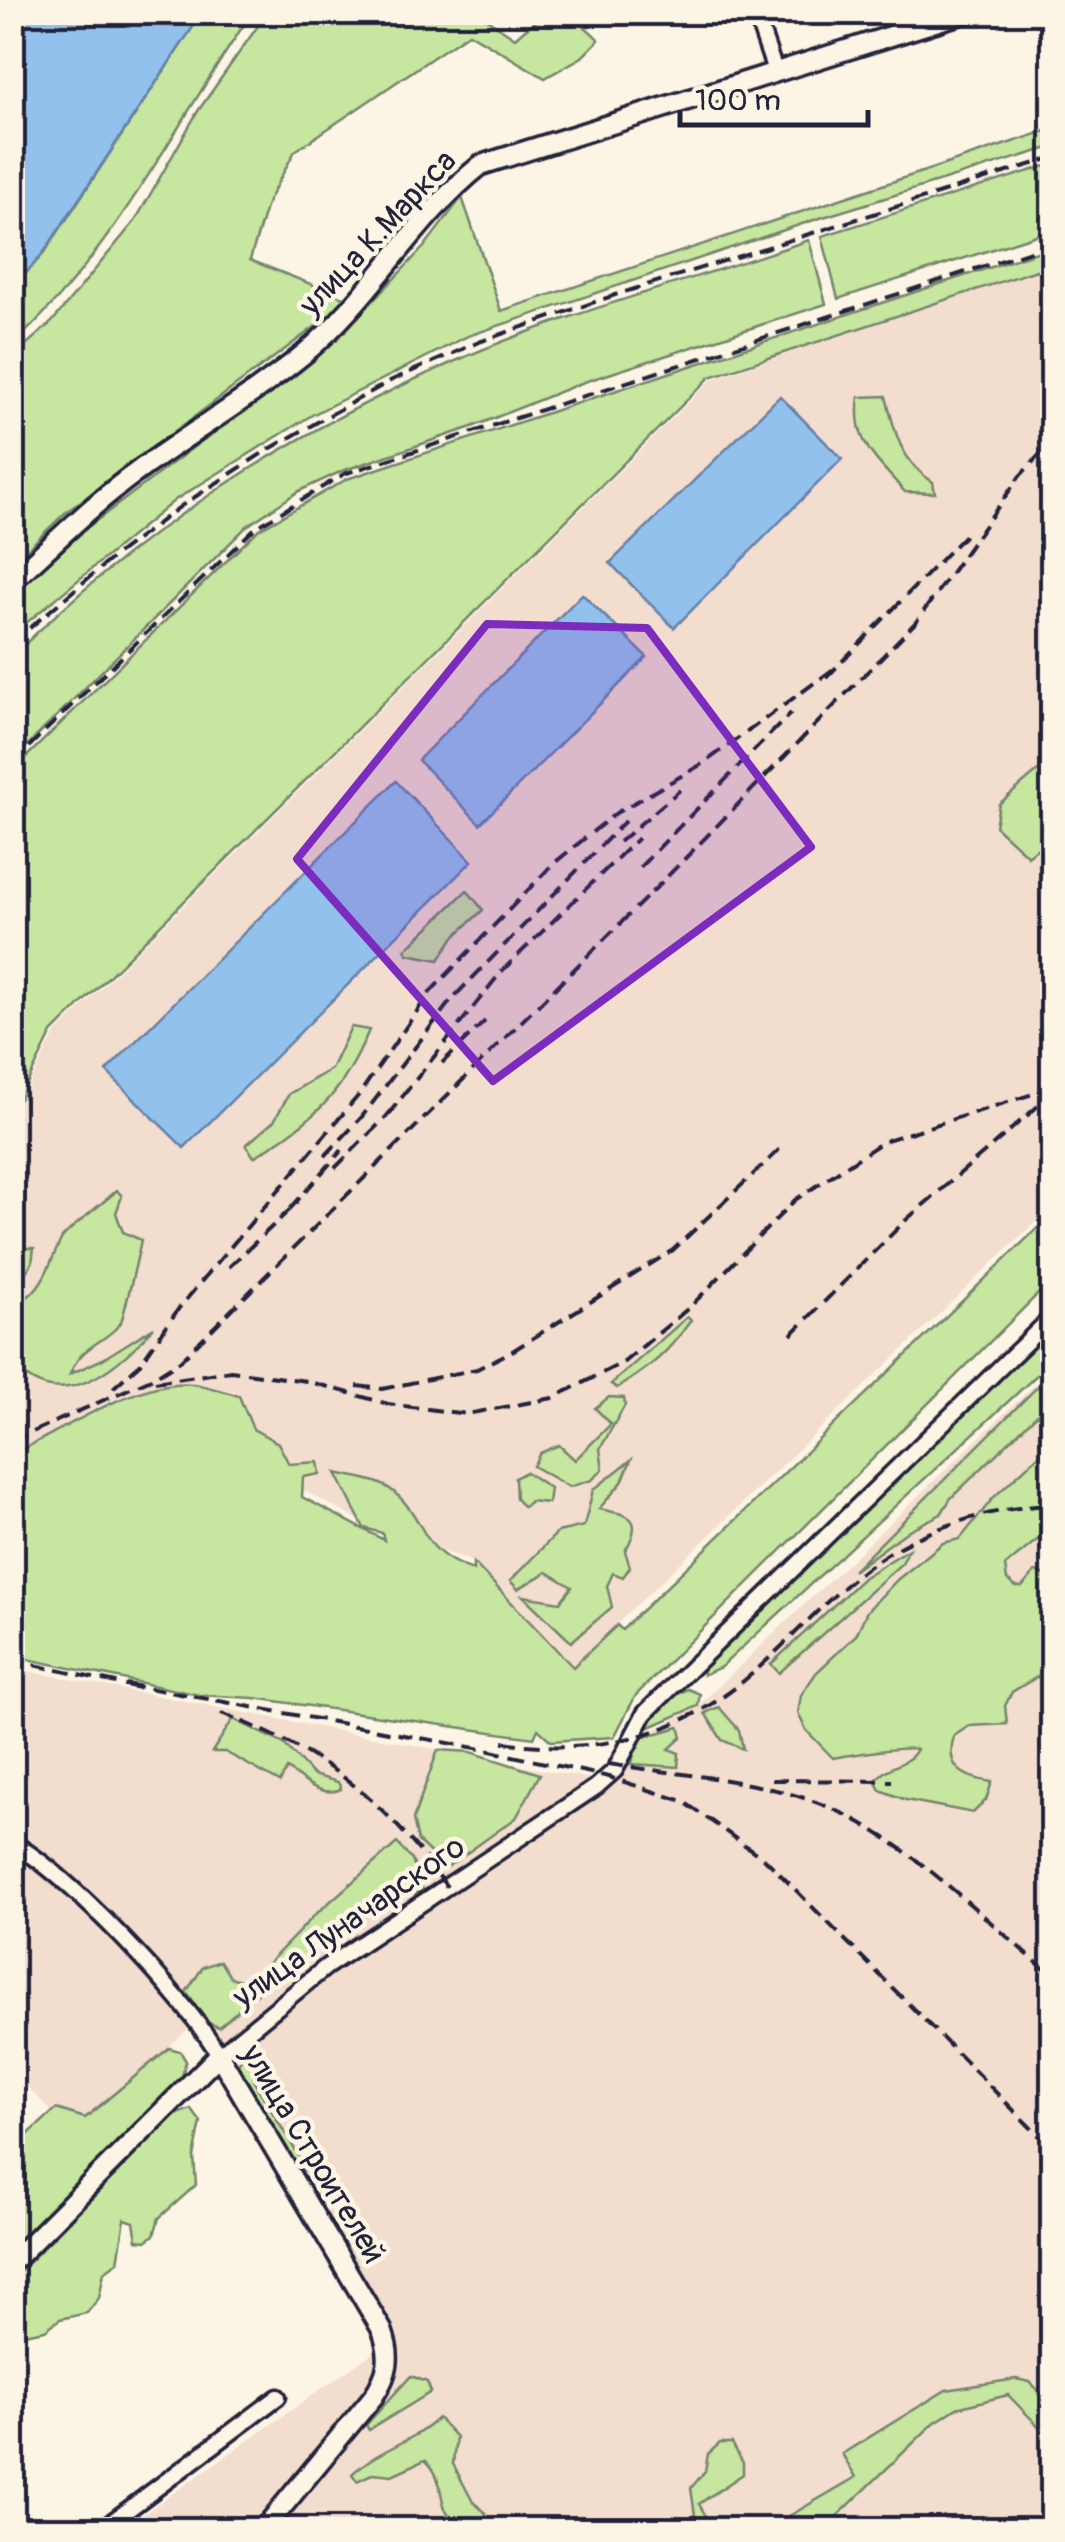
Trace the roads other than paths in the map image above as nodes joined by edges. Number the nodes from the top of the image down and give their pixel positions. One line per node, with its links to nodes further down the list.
1 (755, 12): 5 (street)
2 (892, 12): 4 (street)
3 (968, 12): 4 (main road, улица К.Маркса)
4 (899, 34): 5 (main road, улица К.Маркса)
5 (775, 71): 6 (main road, улица К.Маркса)
6 (12, 581)
7 (1052, 1316): 9 (street, улица Луначарского)
8 (12, 1842): 9 (street, улица Строителей)
9 (219, 2055): 10 (main road, улица Луначарского); 13 (main road, улица Строителей)
10 (12, 2262)
11 (278, 2397): 12 (street)
12 (101, 2530)
13 (263, 2530)

